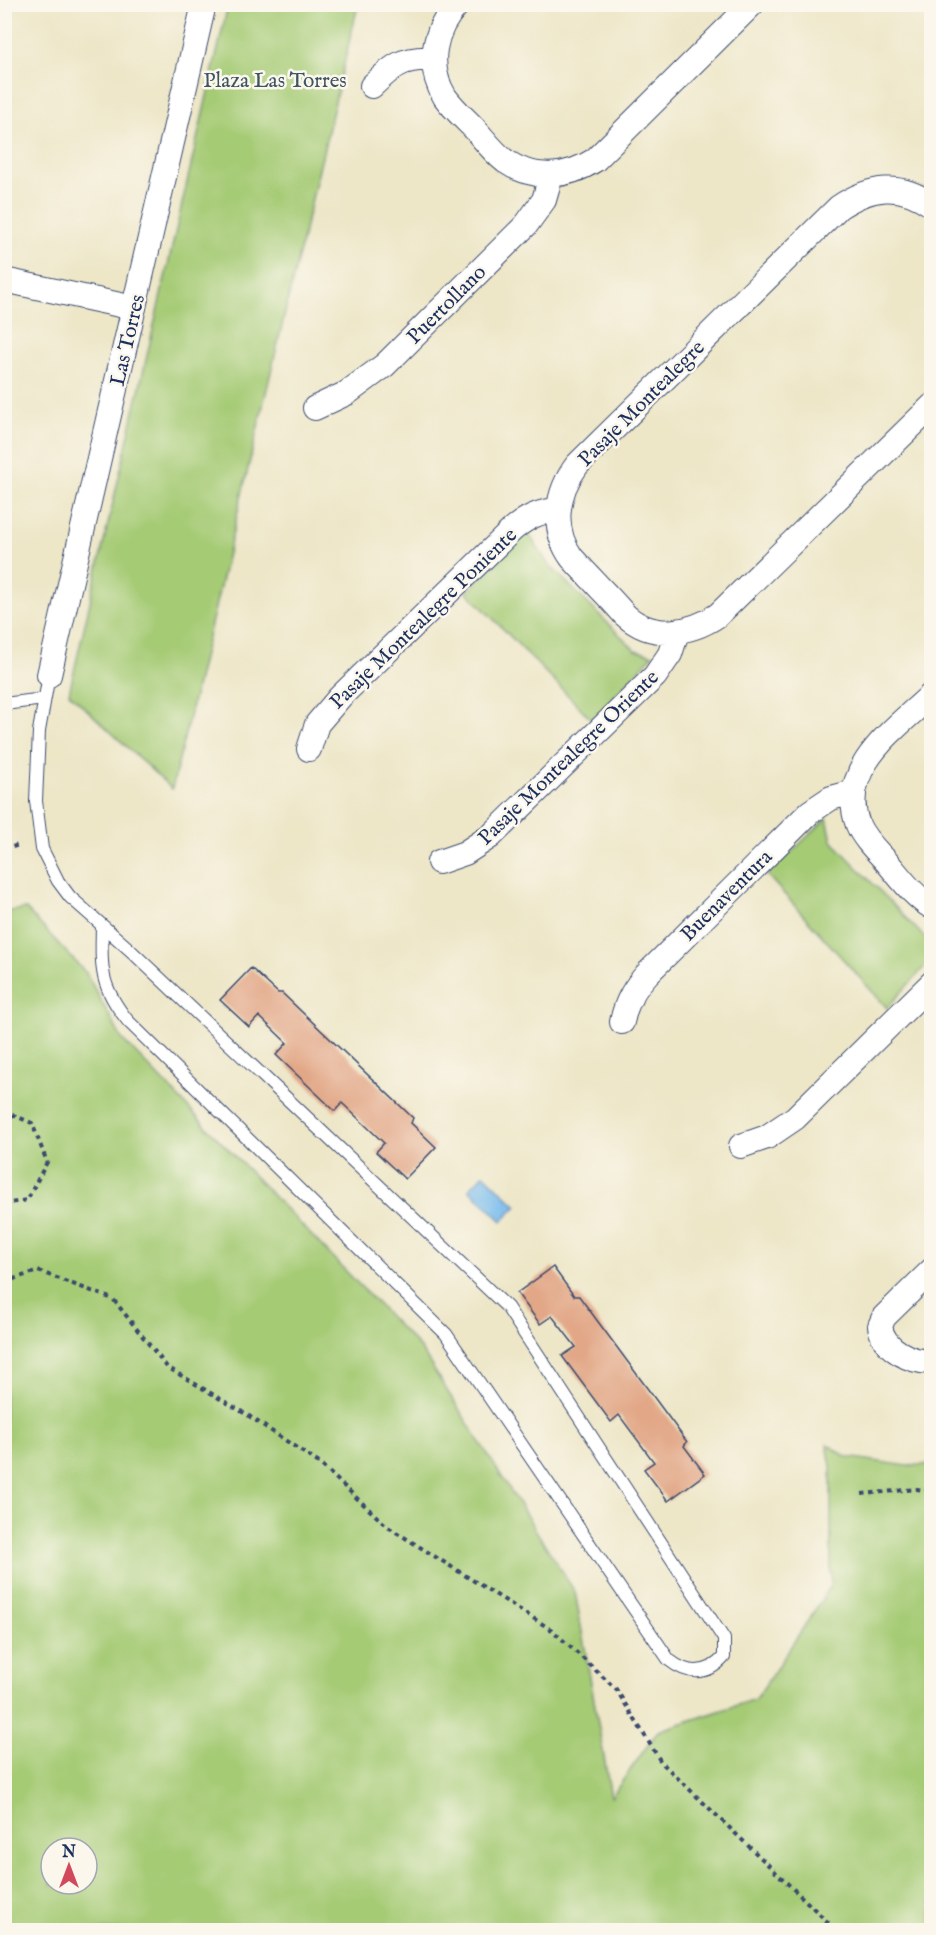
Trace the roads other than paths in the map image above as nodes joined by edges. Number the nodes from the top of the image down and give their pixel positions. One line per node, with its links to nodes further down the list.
1 (204, 4): 9 (street, Las Torres)
2 (458, 4): 4 (street)
3 (752, 4): 6 (street)
4 (434, 59): 5 (street); 6 (street)
5 (372, 86)
6 (551, 176): 11 (street, Puertollano)
7 (932, 205): 12 (street, Pasaje Montealegre)
8 (4, 280): 9 (street)
9 (134, 308): 14 (street, Las Torres)
10 (932, 406): 13 (street, Pasaje Montealegre)
11 (315, 408)
12 (558, 510): 13 (street, Pasaje Montealegre); 18 (street, Pasaje Montealegre Poniente)
13 (677, 632): 20 (street, Pasaje Montealegre Oriente)
14 (49, 675): 16 (lane)
15 (932, 694): 19 (street)
16 (44, 699): 17 (lane); 22 (lane)
17 (4, 704)
18 (309, 749)
19 (854, 792): 21 (street); 24 (street, Buenaventura)
20 (439, 862)
21 (932, 907)
22 (102, 926): 22 (lane)
23 (932, 983): 25 (street)
24 (622, 1022)
25 (741, 1146)
26 (932, 1270): 27 (street)
27 (932, 1362)

